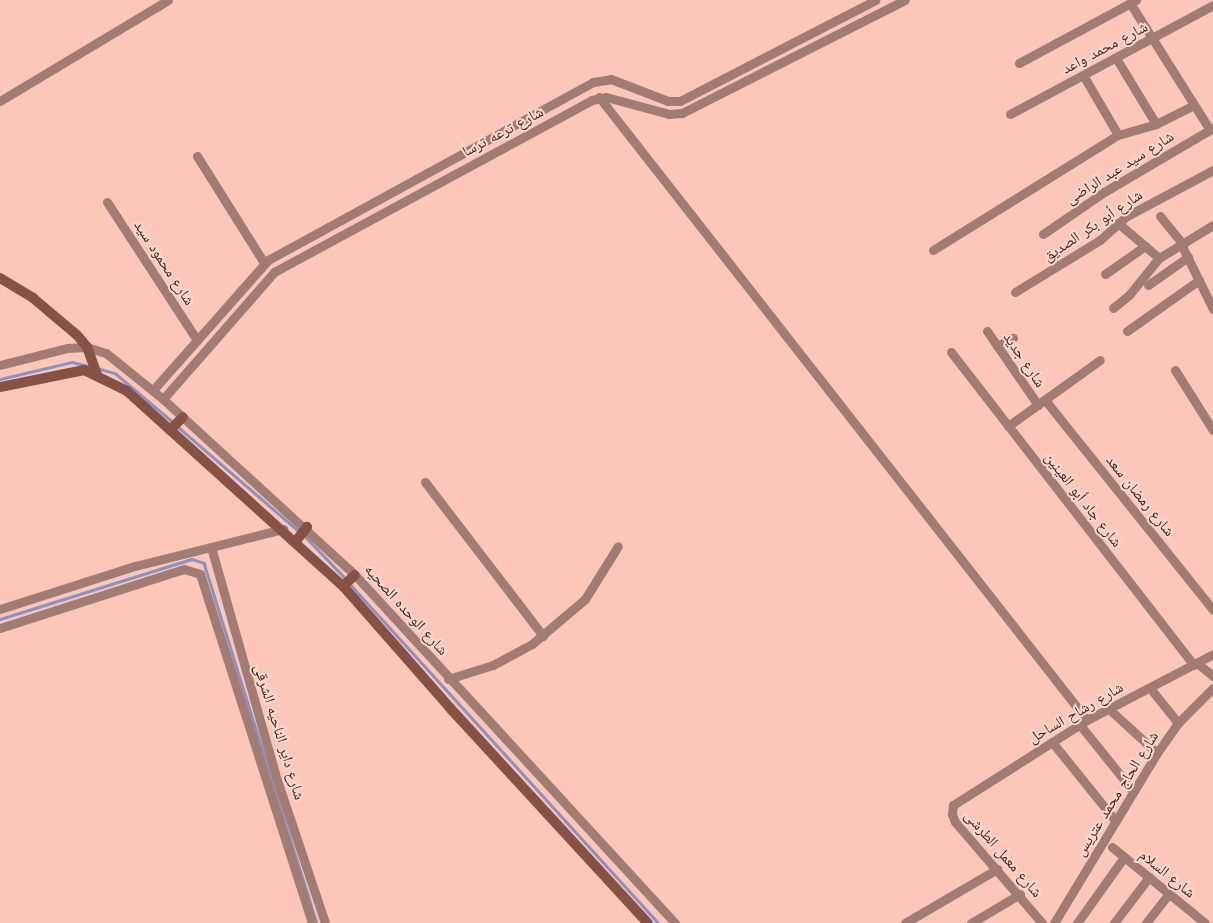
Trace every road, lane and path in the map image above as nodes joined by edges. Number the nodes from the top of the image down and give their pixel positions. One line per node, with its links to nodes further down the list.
1 (168, 0): 12 (street)
2 (876, 0): 10 (street, شارع ترعه ترسا)
3 (905, 0): 14 (street)
4 (1133, 2): 6 (street); 8 (street)
5 (1213, 5): 6 (street, شارع محمد واعد)
6 (1151, 38): 7 (street, شارع محمد واعد); 13 (street)
7 (1116, 58): 9 (street, شارع محمد واعد); 16 (street)
8 (1019, 64)
9 (1082, 75): 15 (street, شارع محمد واعد); 18 (street)
10 (656, 96): 14 (street); 31 (street, شارع ترعه ترسا)
11 (599, 97): 14 (street); 52 (street, شارع ترعه ترسا); 76 (street)
12 (0, 101)
13 (1194, 105): 16 (street); 17 (street)
14 (649, 108)
15 (1010, 114)
16 (1156, 124): 18 (street)
17 (1211, 129): 25 (street, شارع سيد عبد الراضى)
18 (1118, 135): 28 (street)
19 (198, 156): 31 (street)
20 (1213, 170): 23 (street, شارع أبو بكر الصديق)
21 (108, 202): 42 (street, شارع محمود سيد)
22 (1160, 216): 26 (street)
23 (1118, 223): 27 (street); 36 (street, شارع أبو بكر الصديق)
24 (1213, 224): 26 (street)
25 (1043, 234)
26 (1181, 242): 29 (street); 30 (street)
27 (1145, 246): 30 (street); 32 (street)
28 (932, 250)
29 (1188, 257): 34 (street); 35 (street)
30 (1159, 258): 37 (street)
31 (264, 263): 42 (street, شارع ترعه ترسا)
32 (1105, 274)
33 (0, 278): 44 (street, شارع الوحده الصحيه)
34 (1199, 280): 38 (street); 39 (street)
35 (1148, 285)
36 (1016, 292)
37 (1113, 308)
38 (1213, 309)
39 (1127, 330)
40 (987, 331): 43 (street, شارع جديد)
41 (1013, 338): 43 (street)
42 (197, 340): 51 (street, شارع ترعه ترسا)
43 (997, 346): 53 (street, شارع جديد)
44 (89, 352): 47 (street); 49 (street, شارع الوحده الصحيه); 51 (street, شارع الوحده الصحيه)
45 (950, 352): 55 (street, شارع جاد أبو العينين)
46 (1100, 360): 53 (street)
47 (0, 365)
48 (1175, 370): 56 (street)
49 (97, 372): 50 (street); 54 (street, شارع الوحده الصحيه)
50 (0, 387)
51 (152, 390): 52 (street, شارع الوحده الصحيه)
52 (164, 399): 54 (street, شارع الوحده الصحيه)
53 (1041, 402): 55 (street); 66 (street, شارع رمضان سعد)
54 (176, 424): 58 (street, شارع الوحده الصحيه); 59 (street, شارع الوحده الصحيه)
55 (1008, 426): 70 (street, شارع جاد أبو العينين)
56 (1213, 430)
57 (425, 482): 68 (street)
58 (283, 529): 59 (street, شارع الوحده الصحيه); 61 (street)
59 (301, 534): 64 (street, شارع الوحده الصحيه); 64 (street, شارع الوحده الصحيه)
60 (618, 546): 68 (street)
61 (211, 547): 62 (street); 90 (street, شارع داير الناحيه الشرقى)
62 (174, 556): 63 (street); 65 (street)
63 (179, 571): 67 (street); 89 (street, شارع داير الناحيه الشرقى)
64 (349, 580): 72 (street, شارع الوحده الصحيه); 91 (street, شارع الوحده الصحيه)
65 (0, 609)
66 (1213, 610)
67 (0, 628)
68 (542, 636): 72 (street)
69 (1213, 654): 70 (street, شارع رشاح الساحل)
70 (1195, 664): 71 (street, شارع جاد أبو العينين); 73 (street, شارع رشاح الساحل)
71 (1213, 676)
72 (448, 679): 92 (street, شارع الوحده الصحيه)
73 (1150, 688): 75 (street, شارع رشاح الساحل); 77 (street)
74 (1213, 688): 77 (street, شارع الحاج محمد عتريس)
75 (1109, 709): 76 (street, شارع رشاح الساحل); 79 (street)
76 (1084, 722): 78 (street, شارع رشاح الساحل); 80 (street)
77 (1178, 723): 79 (street, شارع الحاج محمد عتريس)
78 (1052, 742): 81 (street, شارع رشاح الساحل); 82 (street)
79 (1157, 753): 80 (street, شارع الحاج محمد عتريس)
80 (1133, 791): 82 (street, شارع الحاج محمد عتريس)
81 (956, 801): 85 (street, شارع معمل الطرشى)
82 (1115, 820): 96 (street, شارع الحاج محمد عتريس)
83 (1112, 847): 84 (street, شارع السلام)
84 (1124, 857): 86 (street, شارع السلام); 97 (street)
85 (997, 869): 87 (street, شارع معمل الطرشى); 93 (street)
86 (1149, 877): 88 (street, شارع السلام); 98 (street)
87 (1020, 894): 94 (street); 95 (street, شارع معمل الطرشى)
88 (1169, 894): 99 (street); 100 (street, شارع السلام)
89 (312, 923)
90 (325, 923)
91 (648, 923)
92 (675, 923)
93 (905, 923)
94 (971, 923)
95 (1042, 923)
96 (1054, 923)
97 (1077, 923)
98 (1114, 923)
99 (1146, 923)
100 (1205, 923)

